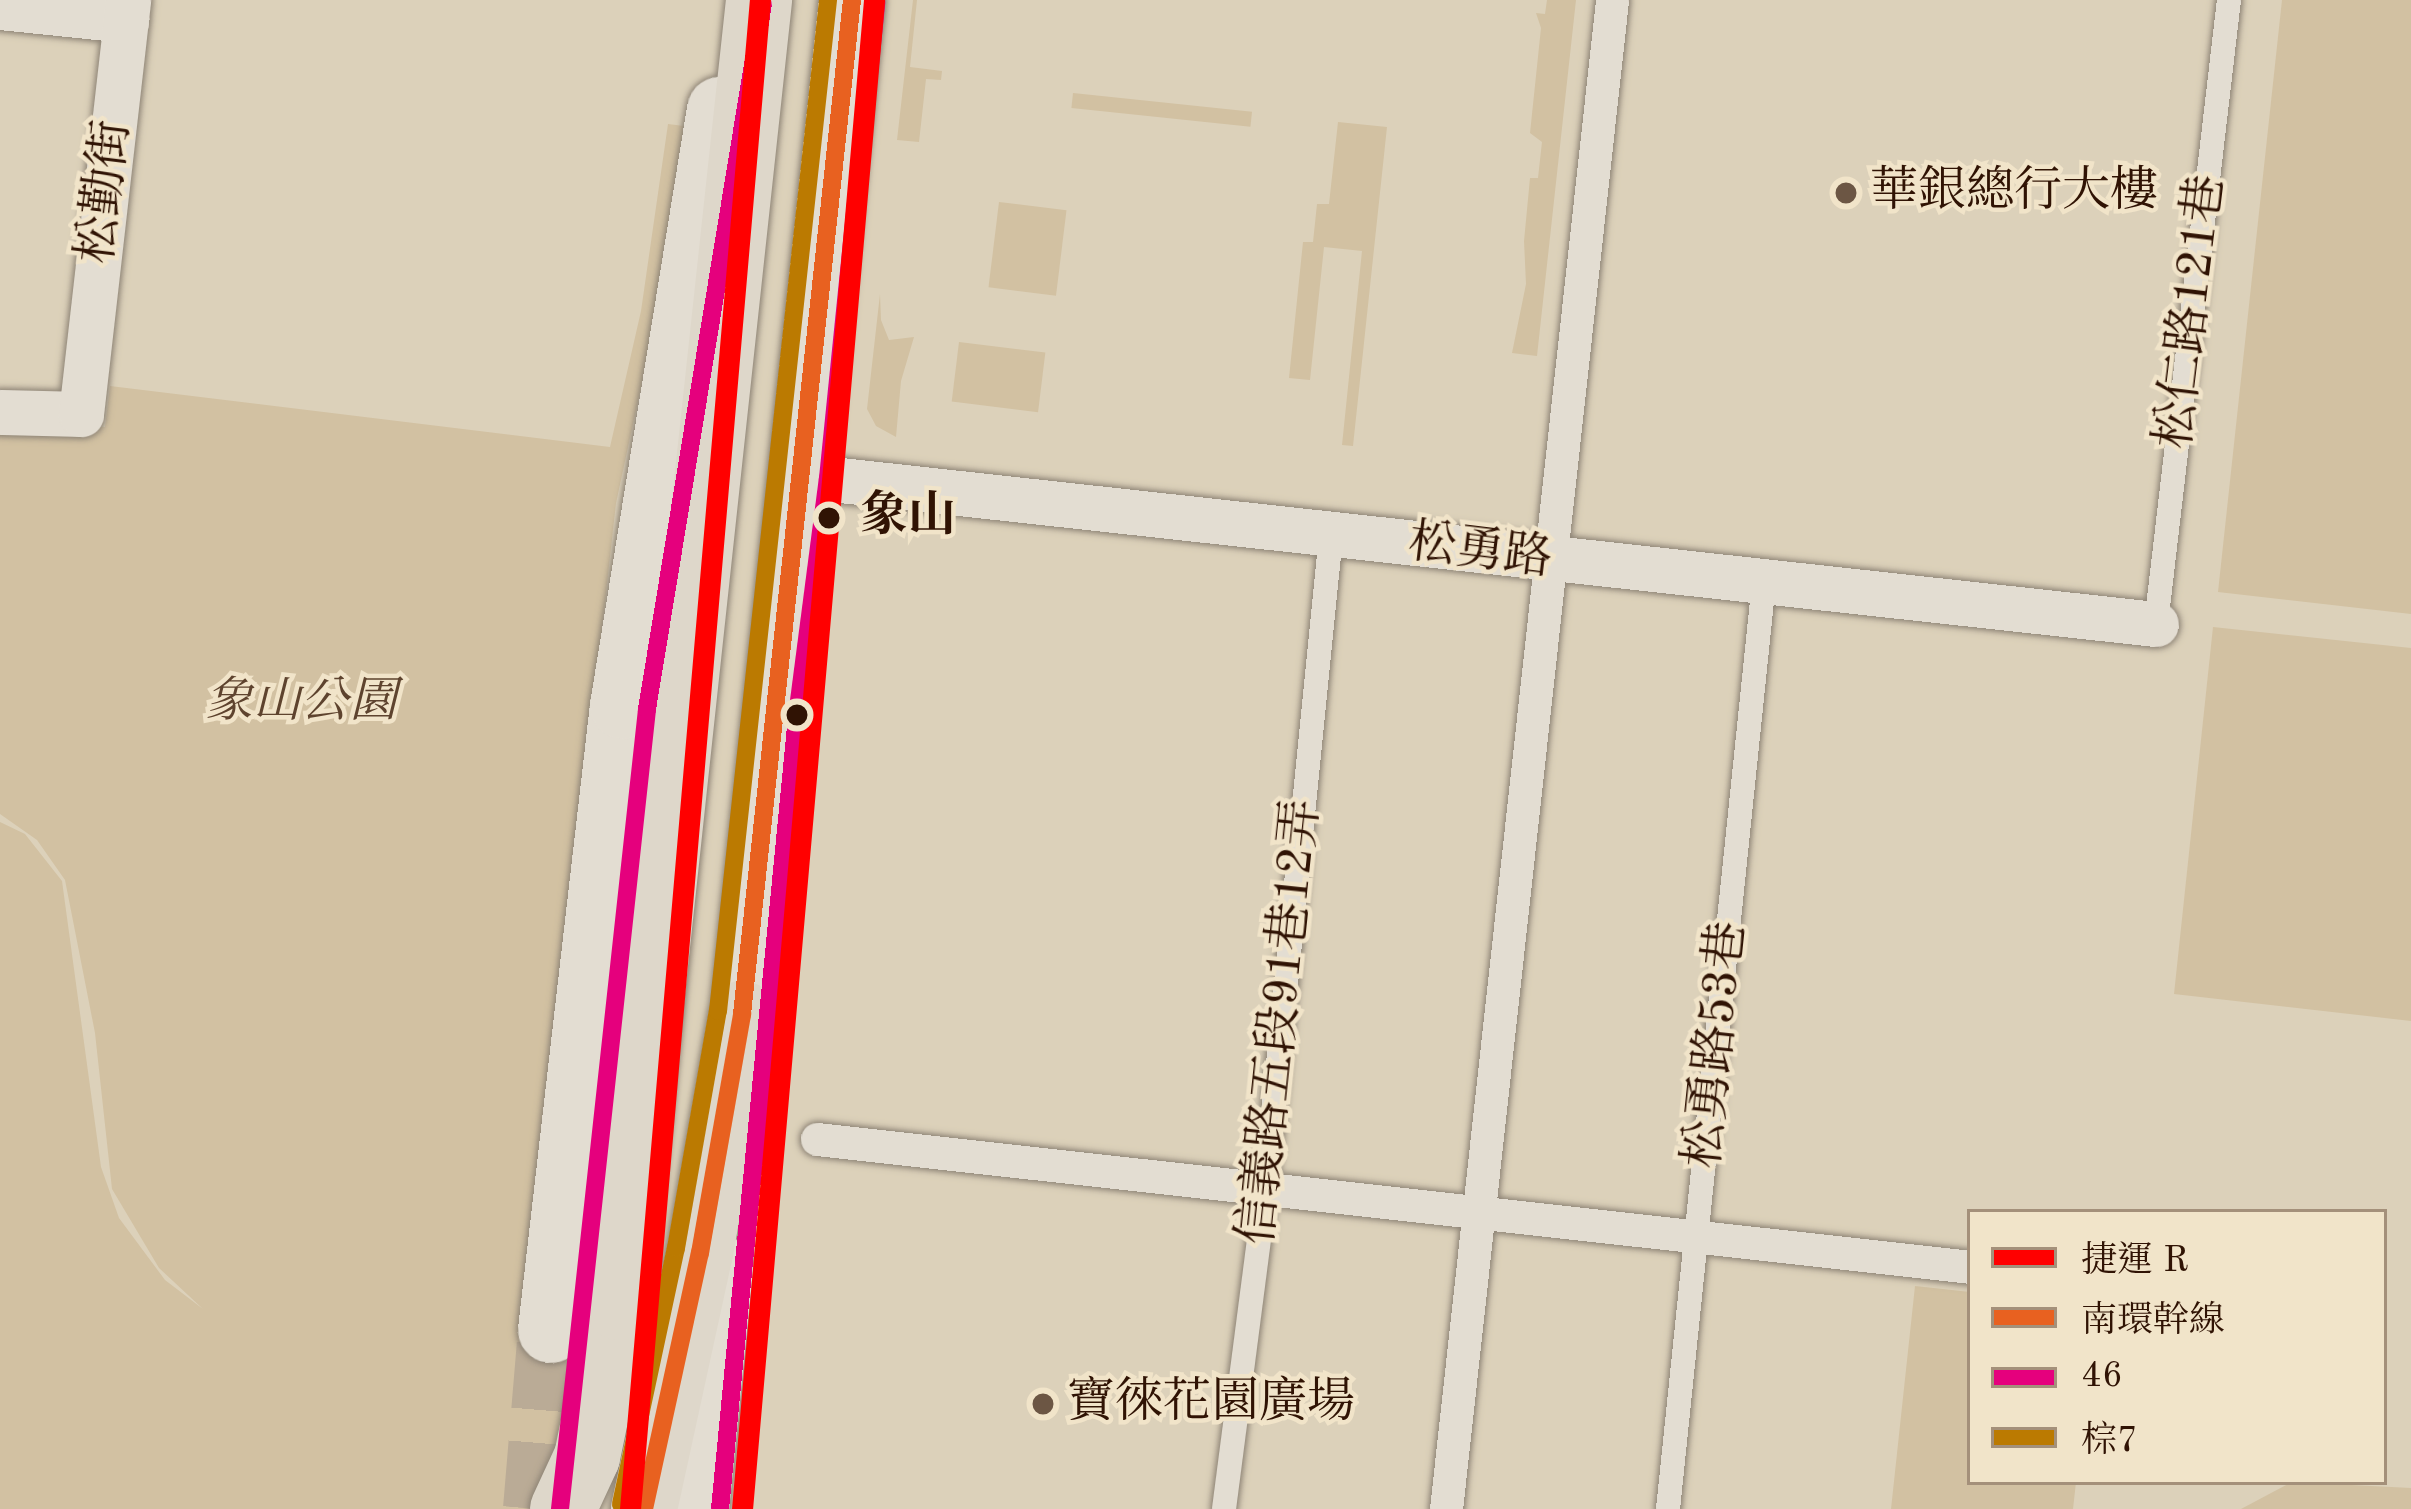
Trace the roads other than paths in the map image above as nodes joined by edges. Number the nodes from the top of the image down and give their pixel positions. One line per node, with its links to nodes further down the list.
1 (739, 0): 20 (main road)
2 (759, 0): 21 (highway)
3 (852, 0): 9 (main road)
4 (1612, 0): 11 (street)
5 (2229, 0): 13 (lane, 松仁路121巷)
6 (0, 8): 7 (street)
7 (127, 10): 8 (street, 松勤街)
8 (0, 412)
9 (804, 476): 10 (street, 松勇路); 14 (main road)
10 (1331, 535): 11 (street, 松勇路); 16 (lane, 信義路五段91巷12弄)
11 (1549, 560): 12 (street, 松勇路); 17 (street)
12 (1764, 582): 13 (street, 松勇路); 18 (lane, 松勇路53巷)
13 (2156, 625)
14 (742, 1015): 22 (highway); 23 (main road)
15 (817, 1139): 16 (street)
16 (1264, 1192): 17 (street); 24 (lane, 信義路五段91巷12弄)
17 (1479, 1215): 18 (street); 25 (street)
18 (1696, 1238): 19 (street); 26 (lane, 松勇路53巷)
19 (1967, 1267)
20 (551, 1330)
21 (563, 1509)
22 (644, 1509)
23 (696, 1509)
24 (1224, 1509)
25 (1446, 1509)
26 (1667, 1509)

